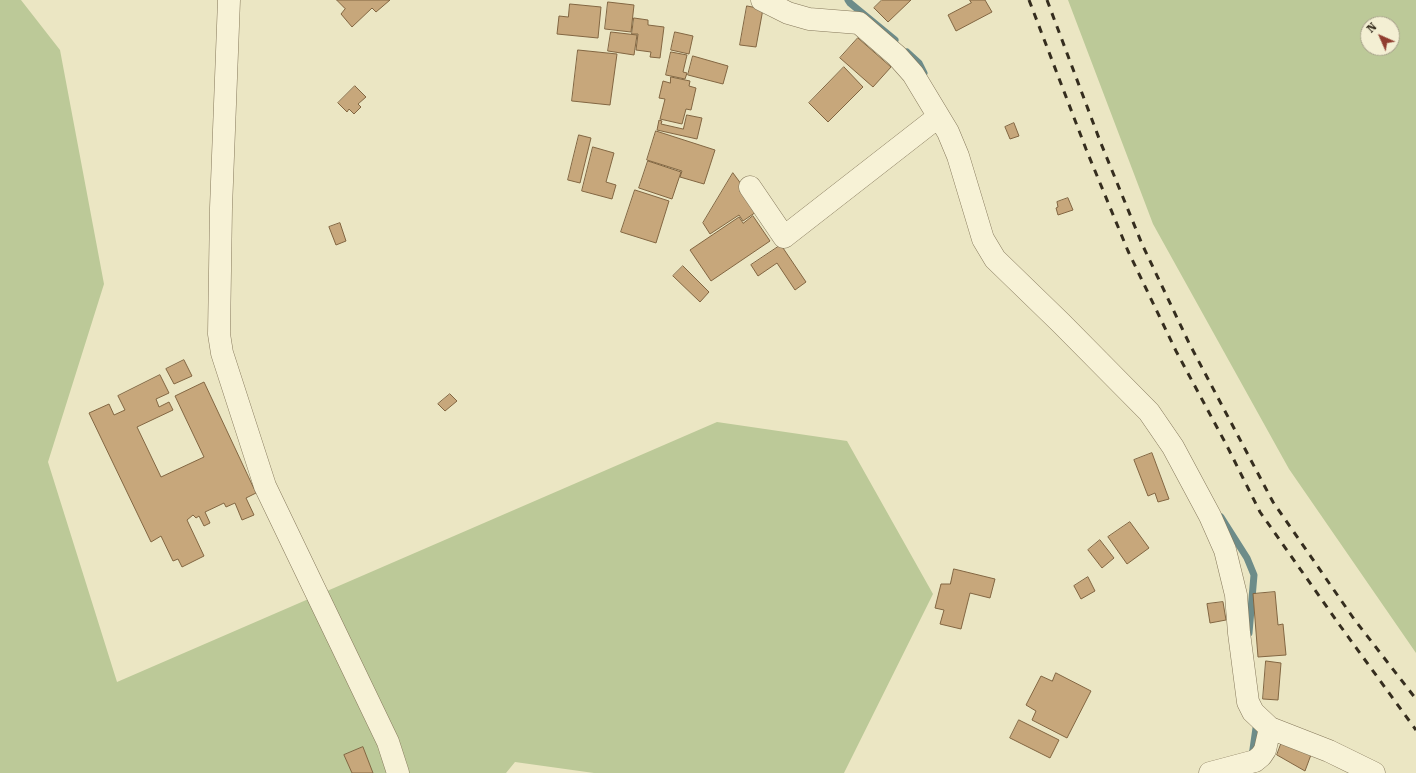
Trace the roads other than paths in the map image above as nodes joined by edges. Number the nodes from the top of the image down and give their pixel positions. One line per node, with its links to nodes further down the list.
1 (229, 0): 6 (street)
2 (762, 0): 3 (street)
3 (938, 117): 4 (street); 5 (street)
4 (750, 187)
5 (1261, 720): 7 (street); 8 (street)
6 (398, 773)
7 (1210, 773)
8 (1374, 773)

